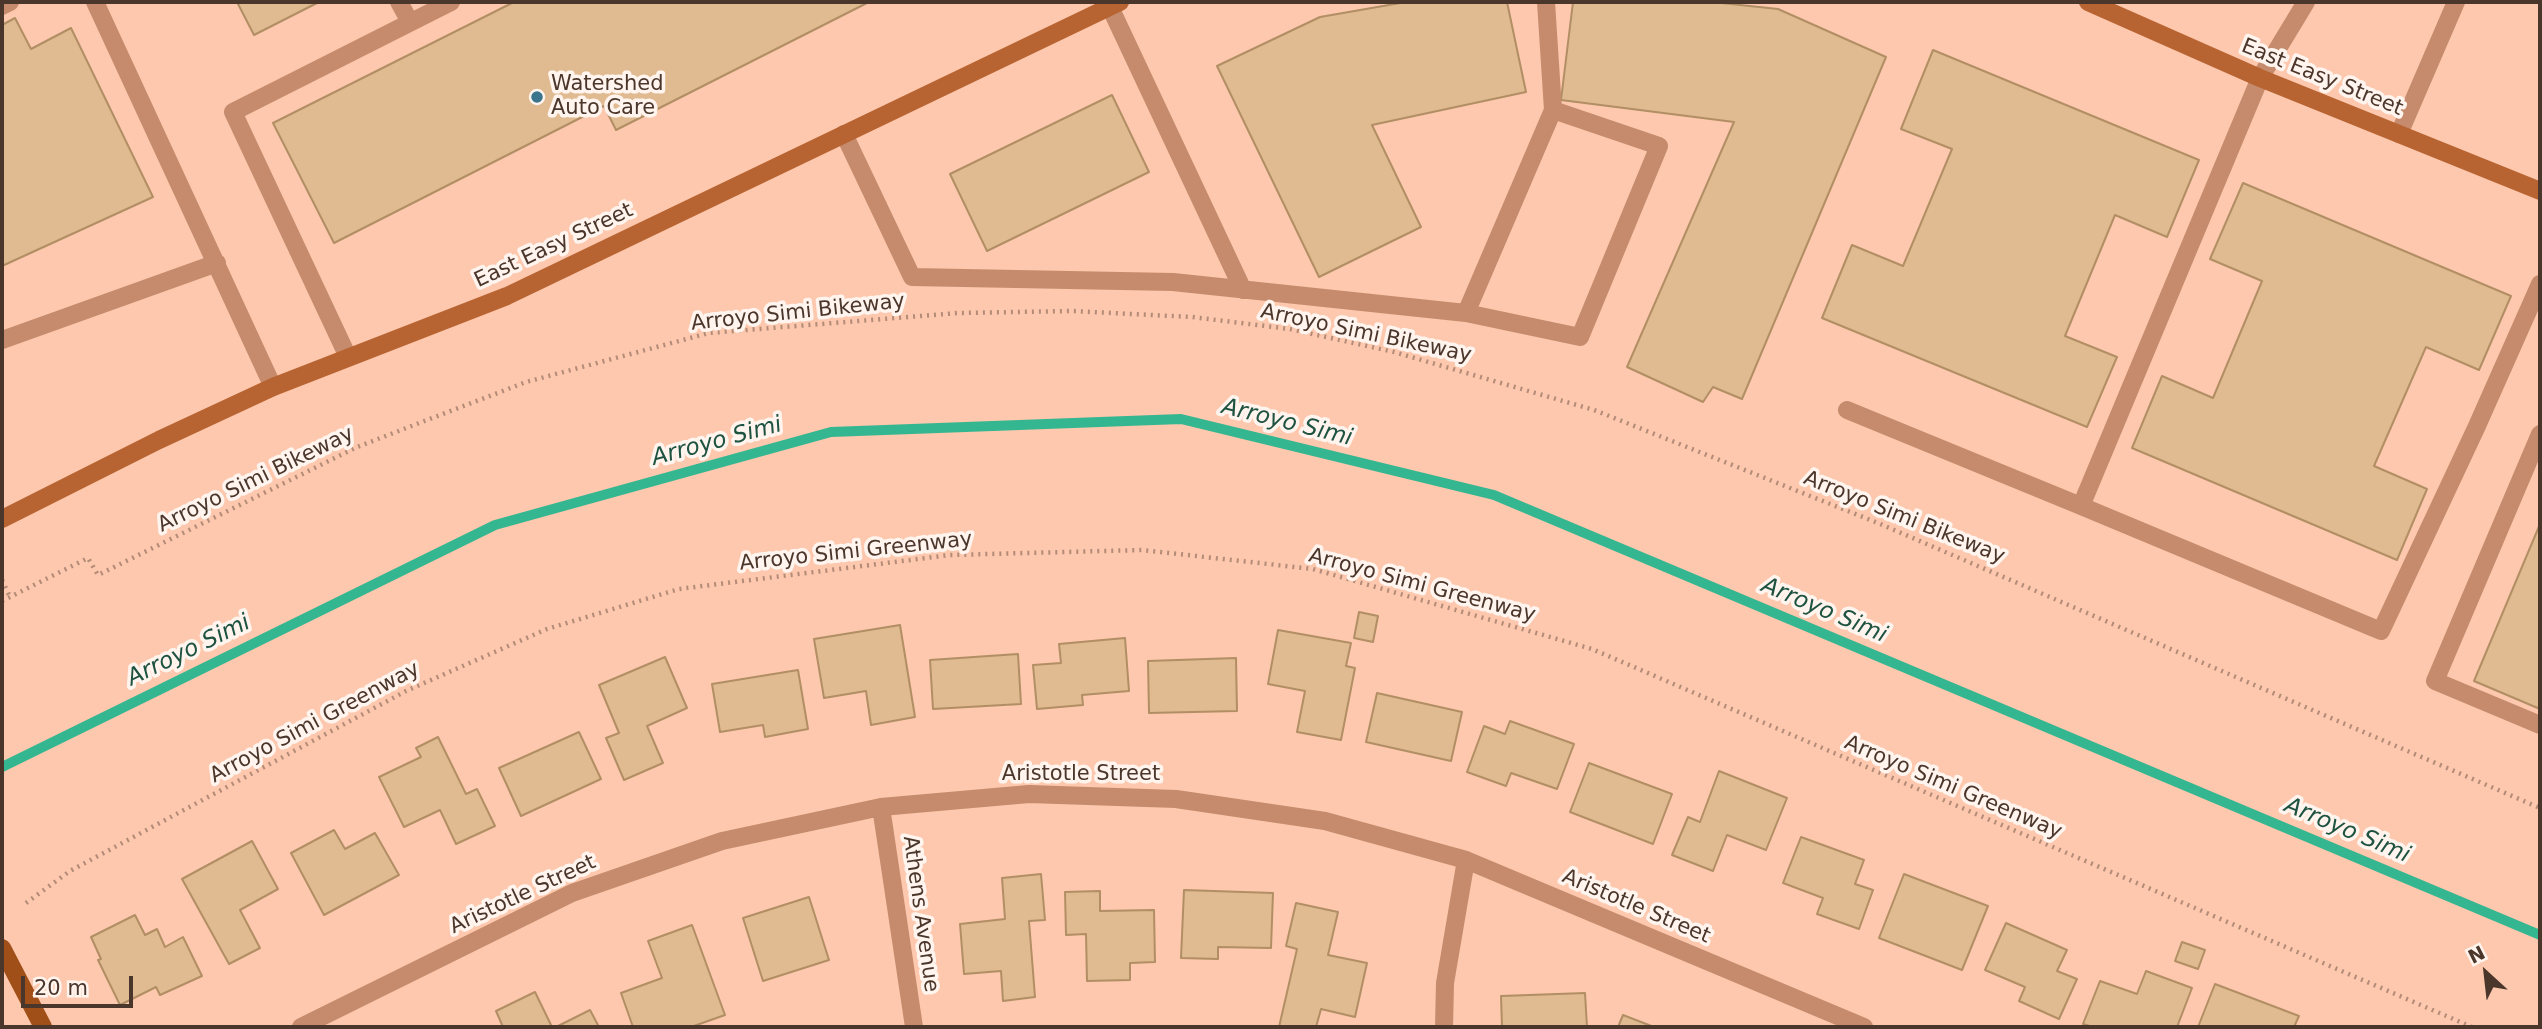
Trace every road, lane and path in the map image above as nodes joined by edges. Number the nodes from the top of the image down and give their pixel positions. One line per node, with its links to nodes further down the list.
1 (10, 2): 10 (street)
2 (95, 2): 17 (street)
3 (399, 2): 11 (street)
4 (450, 2): 11 (street)
5 (1546, 2): 13 (street)
6 (2088, 2): 12 (street, East Easy Street)
7 (2306, 2): 12 (street)
8 (2456, 2): 15 (street)
9 (1115, 4): 14 (street, East Easy Street); 19 (street)
10 (2, 6)
11 (410, 22): 22 (street)
12 (2260, 78): 15 (street, East Easy Street); 26 (street)
13 (1553, 110): 20 (street); 20 (street)
14 (844, 134): 19 (street); 22 (street, East Easy Street)
15 (2399, 134): 16 (street, East Easy Street)
16 (2540, 191)
17 (217, 263): 21 (street); 23 (street)
18 (2540, 284): 26 (street)
19 (1242, 290): 20 (street)
20 (1466, 313)
21 (2, 340)
22 (348, 357): 23 (street, East Easy Street)
23 (273, 387): 27 (street, East Easy Street)
24 (1847, 411): 26 (street)
25 (2540, 434): 31 (street)
26 (2081, 506)
27 (2, 519)
28 (2, 580): 29 (path)
29 (10, 597): 30 (path, Arroyo Simi Bikeway); 33 (path, Arroyo Simi Bikeway)
30 (2, 601)
31 (2540, 725)
32 (881, 807): 34 (street, Aristotle Street); 38 (street, Aristotle Street); 39 (street, Athens Avenue)
33 (2540, 808)
34 (1466, 860): 40 (street); 41 (street, Aristotle Street)
35 (26, 903): 42 (path, Arroyo Simi Greenway)
36 (2, 948): 37 (main road)
37 (43, 1027)
38 (301, 1027)
39 (914, 1027)
40 (1444, 1027)
41 (1864, 1027)
42 (2472, 1027)

